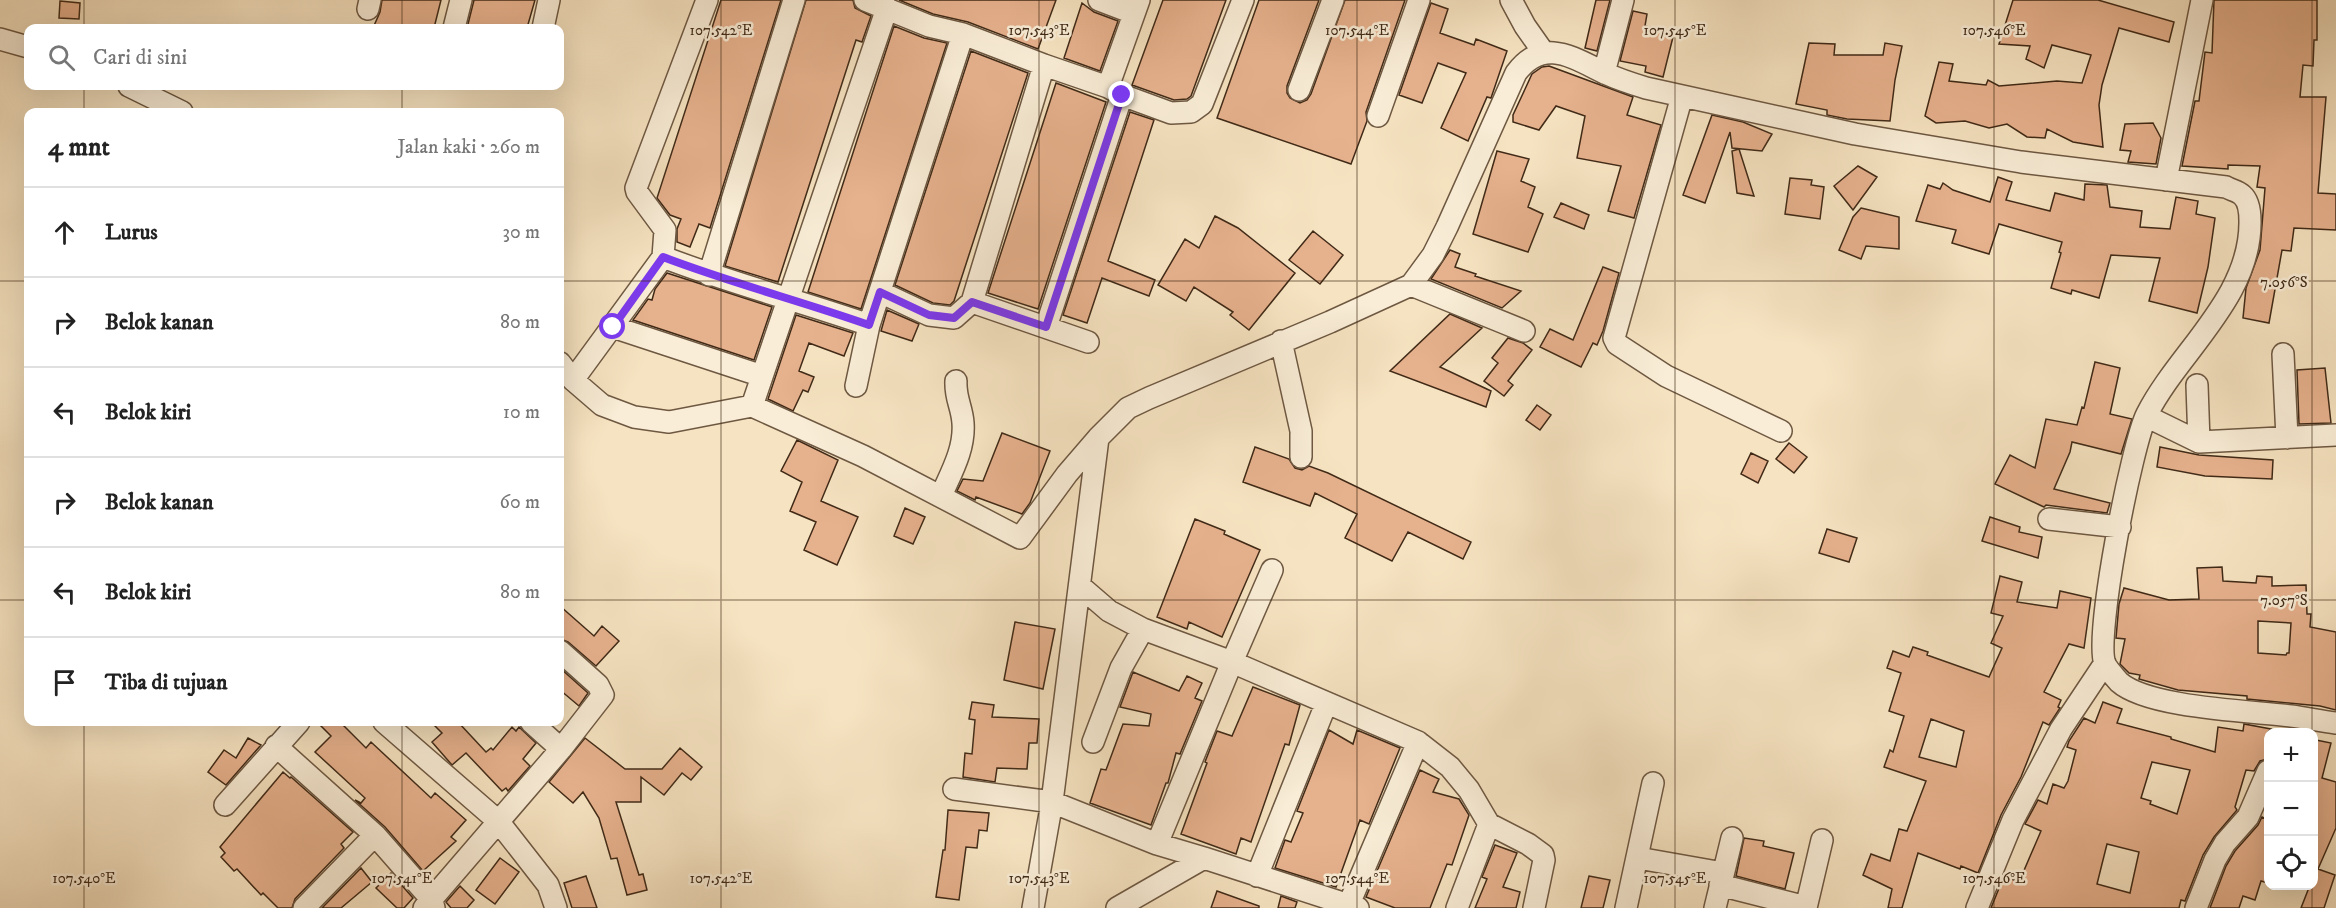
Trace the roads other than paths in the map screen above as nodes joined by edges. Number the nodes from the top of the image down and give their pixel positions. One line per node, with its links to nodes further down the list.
1 (461, 0): 15 (street)
2 (549, 0): 16 (street)
3 (707, 0): 30 (street)
4 (794, 0): 31 (street)
5 (865, 0): 14 (street)
6 (1099, 0): 13 (street)
7 (1243, 0): 25 (street)
8 (1333, 0): 24 (street)
9 (1419, 0): 28 (street)
10 (1511, 0): 20 (street)
11 (1623, 0): 22 (street)
12 (2202, 0): 29 (street)
13 (1136, 6): 25 (street)
14 (887, 8): 17 (street); 34 (street)
15 (455, 24)
16 (544, 24)
17 (963, 34): 21 (street); 33 (street)
18 (0, 39): 19 (street)
19 (24, 46)
20 (1544, 53): 22 (street); 32 (street)
21 (1044, 65): 25 (street); 35 (street)
22 (1604, 73): 26 (street)
23 (137, 90): 27 (street)
24 (1299, 90)
25 (1115, 91): 38 (street)
26 (1682, 96): 29 (street); 50 (street)
27 (174, 108)
28 (1377, 116)
29 (2166, 180): 49 (street)
30 (663, 257): 31 (street); 37 (street)
31 (709, 275): 34 (street)
32 (1411, 285): 39 (street); 40 (street)
33 (880, 292): 35 (street); 36 (street)
34 (790, 298): 36 (street); 44 (street)
35 (972, 302): 38 (street)
36 (869, 325): 47 (street)
37 (613, 327): 43 (street); 44 (street)
38 (1046, 327): 41 (street)
39 (1524, 331)
40 (1281, 341): 52 (street); 55 (street)
41 (1088, 342)
42 (2283, 354): 53 (street)
43 (566, 371): 48 (street)
44 (762, 376): 48 (street)
45 (956, 381): 56 (street)
46 (2197, 385): 54 (street)
47 (856, 386)
48 (752, 406): 56 (street)
49 (2146, 416): 54 (street); 58 (street)
50 (1781, 431)
51 (2336, 435): 53 (street)
52 (1098, 438): 56 (street); 60 (street)
53 (2287, 438): 54 (street)
54 (2199, 442)
55 (1301, 457)
56 (941, 496)
57 (2049, 519): 58 (street)
58 (2120, 527): 64 (street)
59 (1272, 570): 63 (street)
60 (1080, 586): 61 (street); 78 (street)
61 (1143, 629): 63 (street); 71 (street)
62 (564, 655): 74 (street)
63 (1232, 662): 65 (street); 85 (street)
64 (2105, 663): 67 (street); 101 (street)
65 (1326, 704): 72 (street); 88 (street)
66 (2336, 723): 67 (street)
67 (2289, 724)
68 (295, 726): 73 (street)
69 (389, 726): 80 (street)
70 (535, 726): 74 (street)
71 (1093, 742)
72 (1418, 742): 81 (street); 91 (street)
73 (276, 746): 79 (street); 82 (street)
74 (561, 749): 80 (street)
75 (2264, 780): 102 (street)
76 (1653, 783): 87 (street)
77 (954, 789): 78 (street)
78 (1052, 802): 85 (street); 95 (street)
79 (225, 805)
80 (498, 821): 90 (street); 94 (street)
81 (1489, 824): 97 (street); 98 (street)
82 (375, 835): 90 (street); 93 (street)
83 (1732, 838): 89 (street)
84 (1822, 840): 92 (street)
85 (1157, 844): 86 (street)
86 (1204, 858): 88 (street); 96 (street)
87 (1638, 858): 89 (street); 99 (street)
88 (1257, 876): 91 (street)
89 (1721, 879): 92 (street); 100 (street)
90 (430, 905)
91 (1353, 906)
92 (1806, 907)
93 (304, 908)
94 (556, 908)
95 (1033, 908)
96 (1117, 908)
97 (1457, 908)
98 (1534, 908)
99 (1626, 908)
100 (1715, 908)
101 (1977, 908)
102 (2196, 908)

